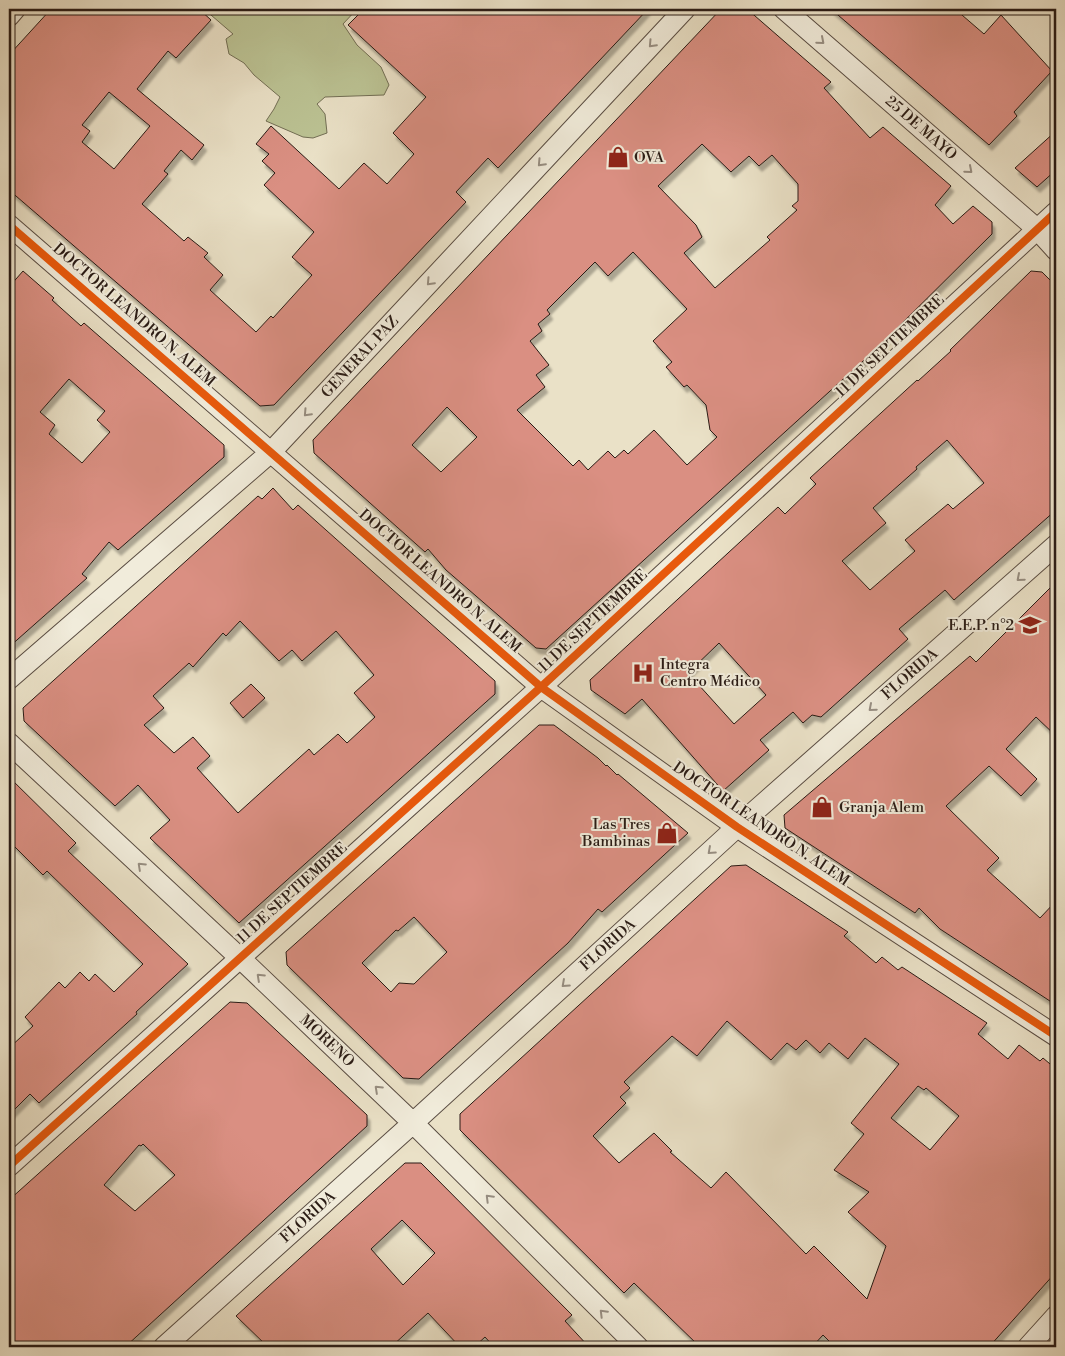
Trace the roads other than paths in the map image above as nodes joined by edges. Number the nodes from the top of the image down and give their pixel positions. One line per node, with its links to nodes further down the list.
1 (16, 9): 4 (street)
2 (685, 9): 9 (street, GENERAL PAZ, one-way to 9)
3 (784, 9): 7 (street, 25 DE MAYO, one-way to 7)
4 (9, 16)
5 (1056, 212): 7 (street, 11 DE SEPTIEMBRE)
6 (9, 225): 9 (street, DOCTOR LEANDRO N. ALEM)
7 (1037, 229): 8 (street, 25 DE MAYO); 12 (street, 11 DE SEPTIEMBRE)
8 (1056, 250)
9 (271, 452): 11 (street, GENERAL PAZ); 12 (street, DOCTOR LEANDRO N. ALEM)
10 (1056, 546): 14 (street, FLORIDA, one-way to 14)
11 (9, 679)
12 (541, 687): 14 (street, DOCTOR LEANDRO N. ALEM); 15 (street, 11 DE SEPTIEMBRE)
13 (9, 743): 15 (street, MORENO, one-way to 13)
14 (737, 827): 16 (street, DOCTOR LEANDRO N. ALEM); 17 (street, FLORIDA, one-way to 17)
15 (240, 958): 17 (street, MORENO, one-way to 15); 18 (street, 11 DE SEPTIEMBRE)
16 (1056, 1036)
17 (413, 1122): 20 (street, FLORIDA); 21 (street, MORENO, one-way to 17)
18 (9, 1166)
19 (1056, 1316): 22 (street)
20 (164, 1347)
21 (638, 1347)
22 (1028, 1347)

